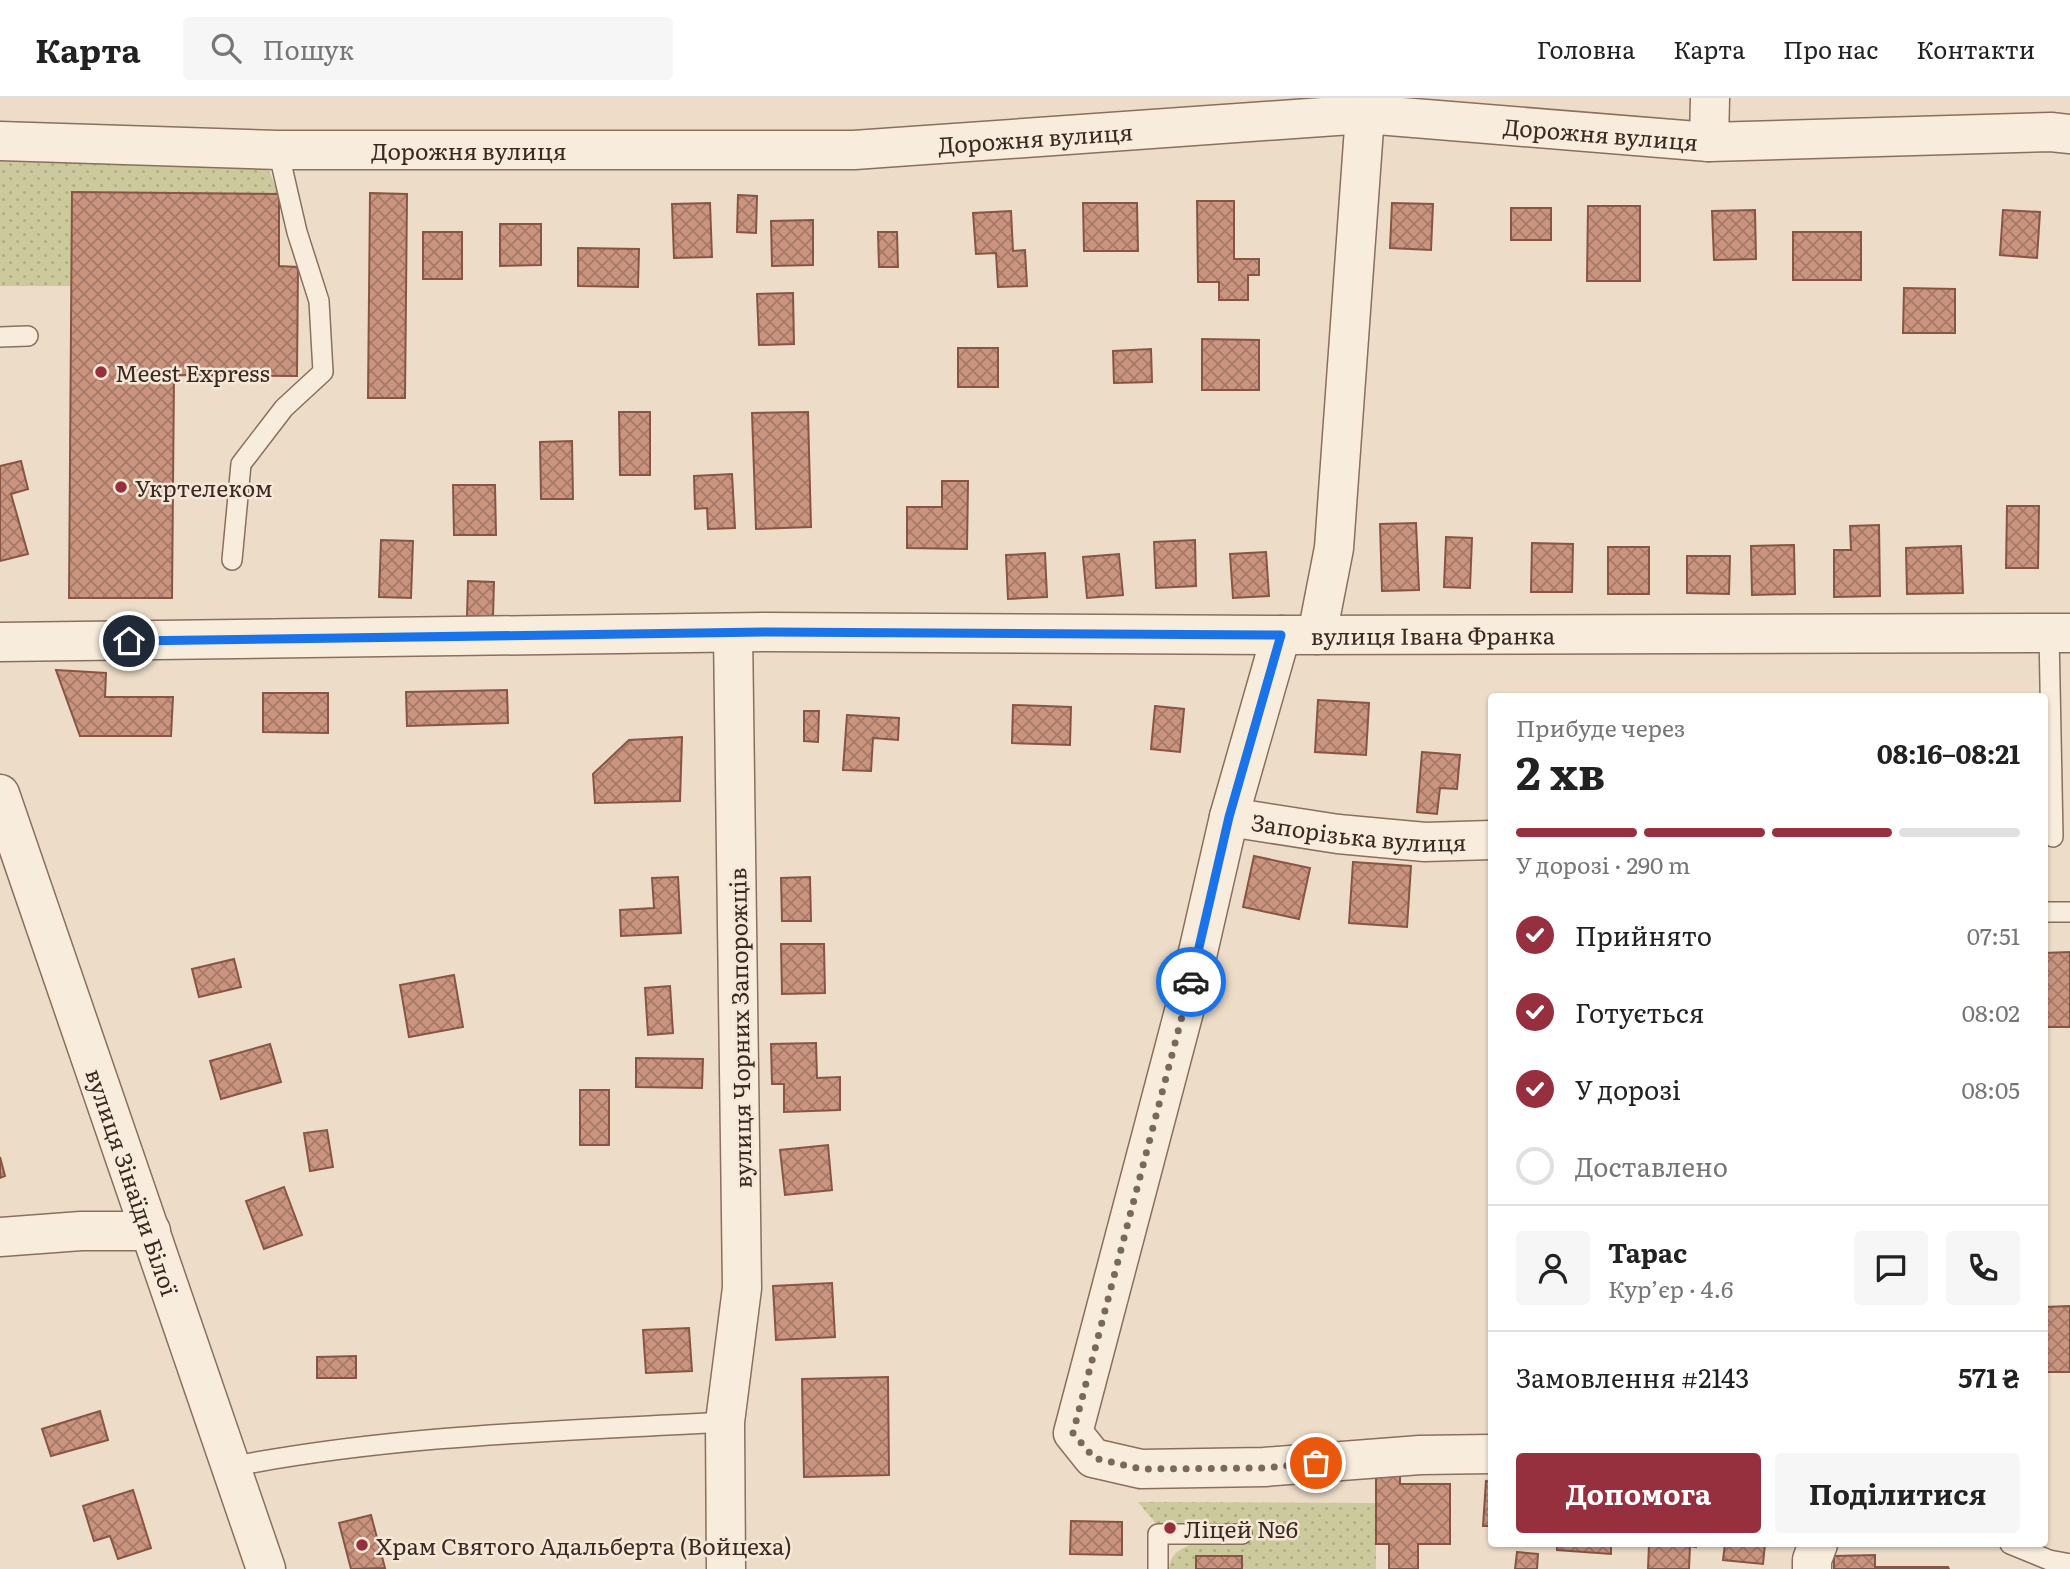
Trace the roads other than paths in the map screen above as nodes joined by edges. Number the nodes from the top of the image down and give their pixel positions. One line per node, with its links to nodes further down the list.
1 (1710, 98): 5 (street)
2 (1365, 114): 5 (street, Дорожня вулиця); 6 (street, Дорожня вулиця); 12 (street)
3 (2058, 121): 5 (street, Дорожня вулиця)
4 (0, 141): 6 (street, Дорожня вулиця)
5 (1709, 142)
6 (278, 150): 9 (lane)
7 (28, 335): 8 (lane)
8 (0, 337)
9 (232, 560)
10 (733, 633): 12 (street, вулиця Івана Франка); 13 (street, вулиця Івана Франка); 22 (street, вулиця Чорних Запорожців)
11 (2060, 633): 12 (street, вулиця Івана Франка); 16 (lane)
12 (1299, 635): 15 (street)
13 (0, 642)
14 (0, 794): 20 (street, вулиця Зінаїди Білої)
15 (1229, 817): 17 (street, Запорізька вулиця); 23 (street)
16 (2053, 837)
17 (1488, 840)
18 (2048, 912): 19 (lane)
19 (2070, 912)
20 (151, 1231): 21 (street); 24 (street, вулиця Зінаїди Білої)
21 (0, 1237)
22 (724, 1422): 24 (lane); 30 (street, вулиця Чорних Запорожців)
23 (1488, 1454)
24 (230, 1468): 29 (street, вулиця Зінаїди Білої)
25 (1242, 1534): 31 (lane)
26 (1817, 1547): 32 (street)
27 (2017, 1547): 28 (lane)
28 (2070, 1564)
29 (266, 1569)
30 (726, 1569)
31 (1158, 1569)
32 (1812, 1569)

